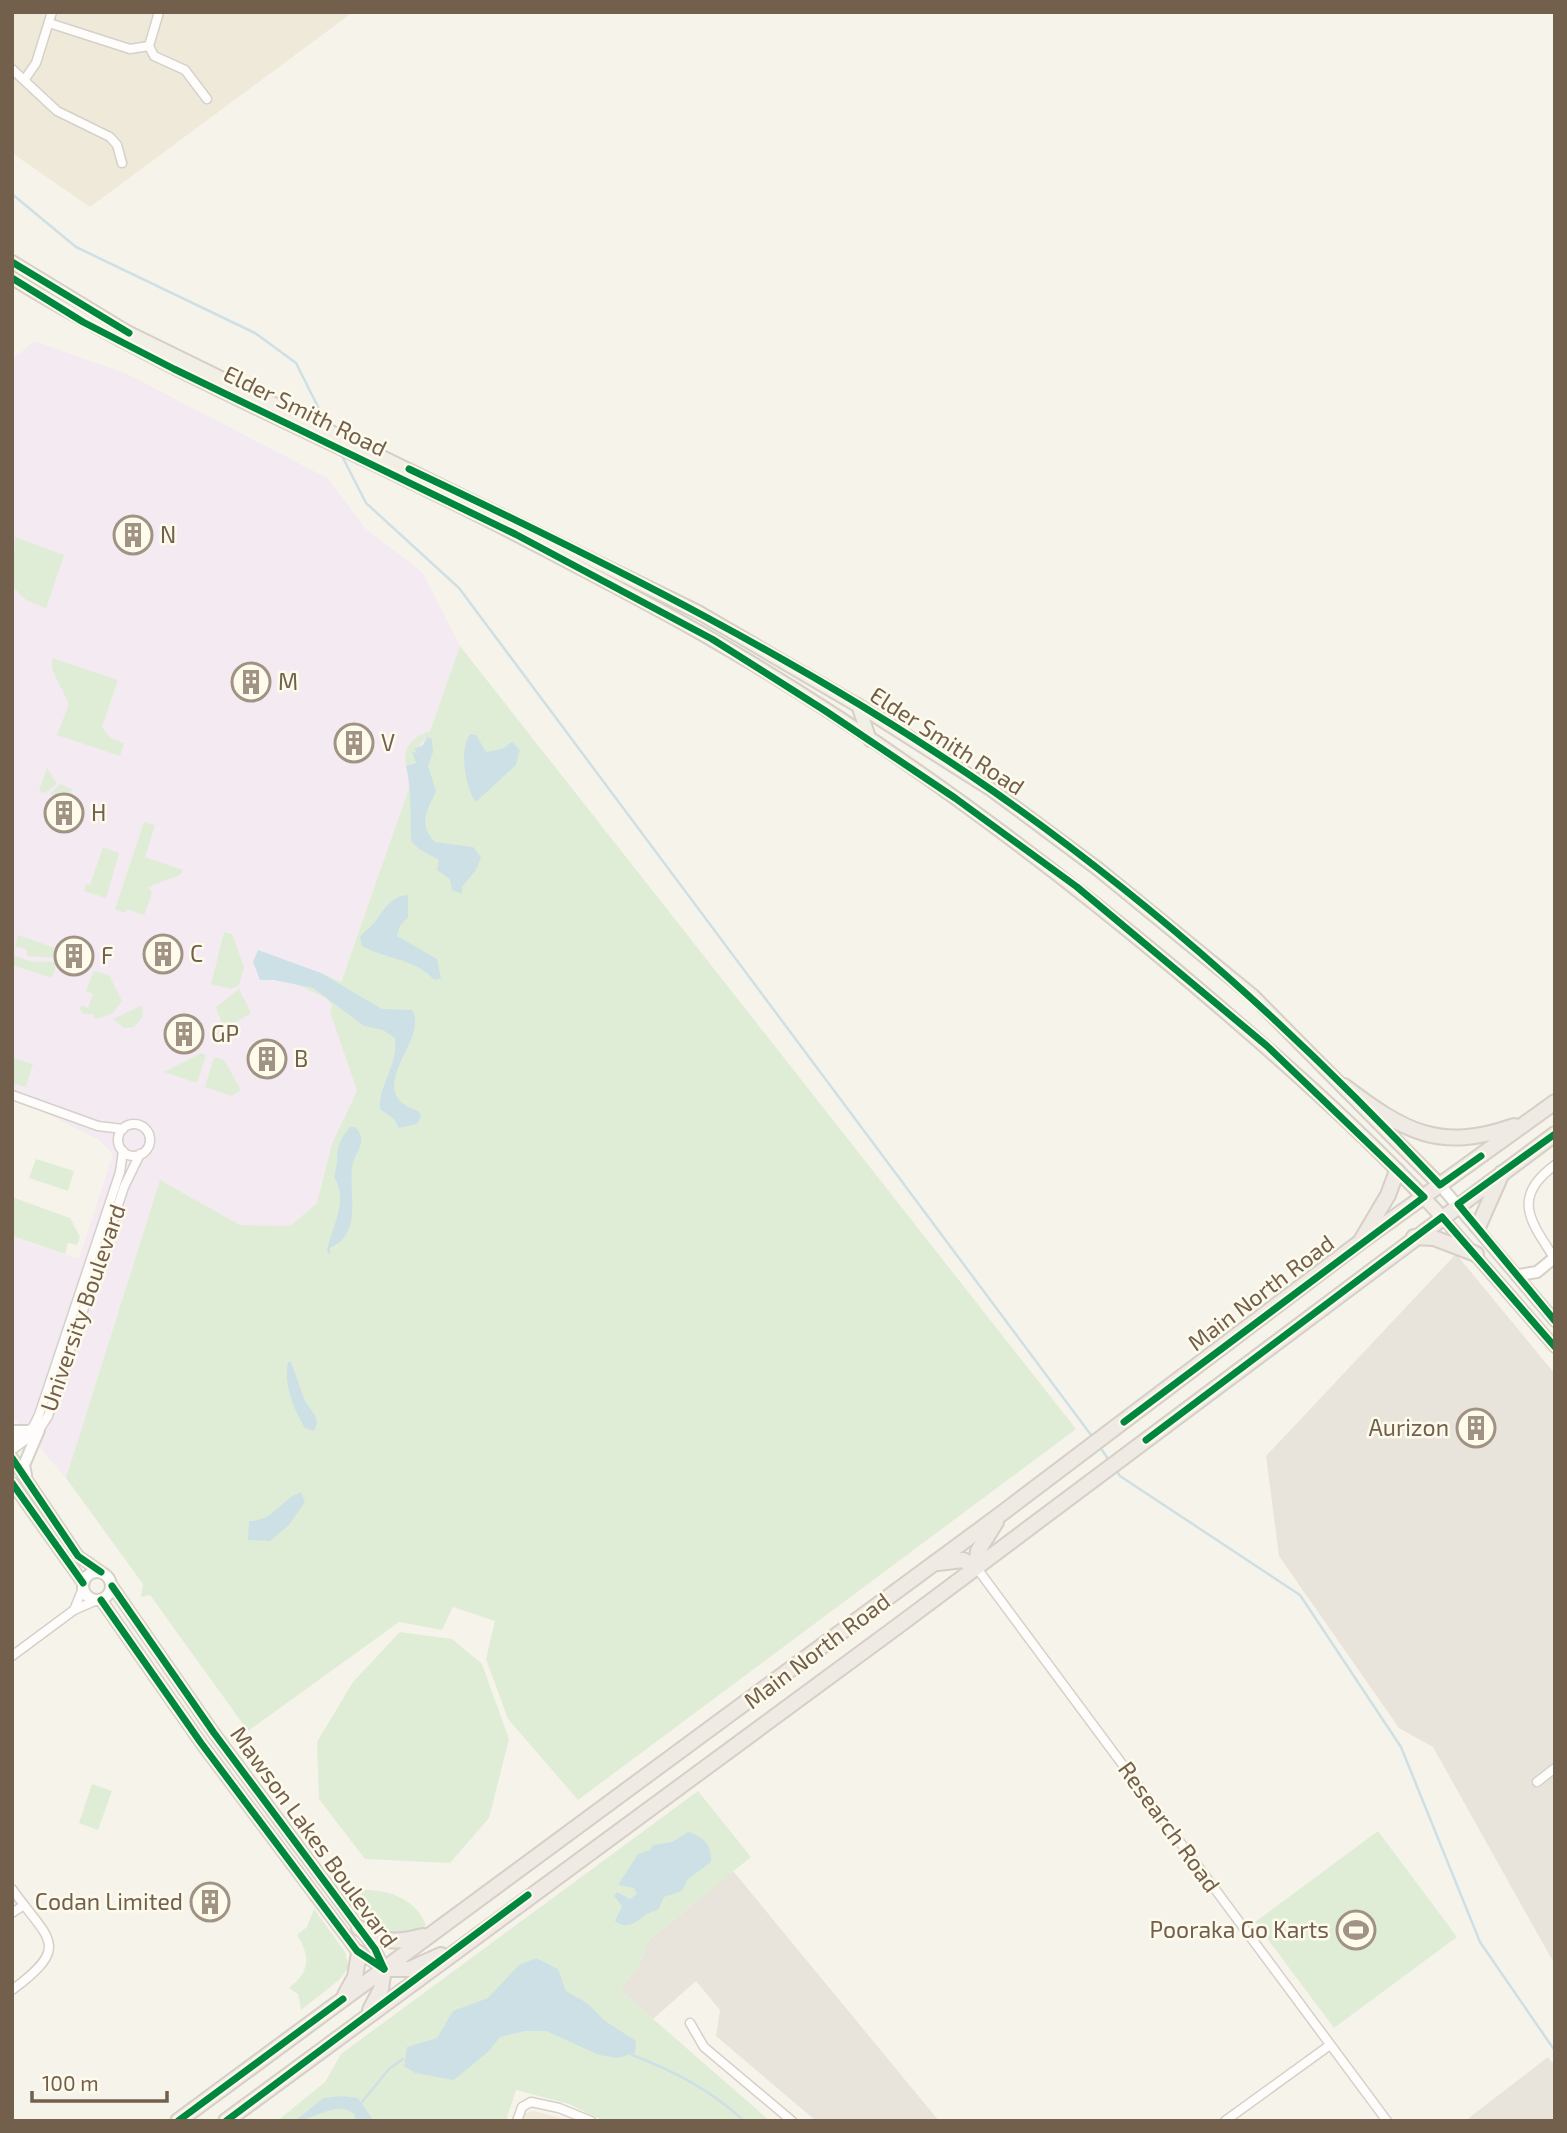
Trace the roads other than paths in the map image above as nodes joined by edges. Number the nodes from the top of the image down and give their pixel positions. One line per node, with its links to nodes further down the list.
1 (52, 12): 3 (street)
2 (159, 12): 4 (street)
3 (49, 23): 4 (street); 6 (street)
4 (149, 46): 7 (street)
5 (12, 69): 6 (street)
6 (25, 79): 8 (street)
7 (207, 99)
8 (122, 163)
9 (12, 262): 13 (main road, Elder Smith Road)
10 (12, 278): 12 (main road, Elder Smith Road)
11 (12, 287): 12 (main road)
12 (83, 322): 14 (main road, Elder Smith Road)
13 (858, 705): 14 (main road); 15 (main road); 16 (main road, Elder Smith Road)
14 (824, 709): 15 (main road, Elder Smith Road)
15 (870, 740): 27 (main road, Elder Smith Road)
16 (1345, 1086): 19 (highway); 29 (main road, Elder Smith Road)
17 (12, 1095): 20 (street)
18 (1555, 1102): 19 (highway, Main North Road)
19 (1529, 1121): 29 (highway, Main North Road)
20 (98, 1126): 21 (street); 23 (street)
21 (123, 1129): 23 (street); 25 (street)
22 (1555, 1134): 28 (highway, Main North Road)
23 (119, 1140): 24 (street)
24 (123, 1150): 25 (street); 42 (street, University Boulevard)
25 (140, 1154): 42 (street, University Boulevard)
26 (1555, 1166): 37 (street)
27 (1397, 1171): 30 (main road, Elder Smith Road); 35 (highway)
28 (1503, 1172): 31 (highway, Main North Road); 33 (highway)
29 (1440, 1185): 30 (highway, Main North Road); 31 (street)
30 (1424, 1197): 32 (main road, Elder Smith Road); 35 (highway, Main North Road)
31 (1458, 1204): 32 (highway, Main North Road); 33 (street)
32 (1442, 1217): 34 (highway, Main North Road); 36 (street)
33 (1478, 1227): 38 (street)
34 (1414, 1237): 36 (highway); 51 (highway, Main North Road)
35 (1359, 1243): 49 (highway, Main North Road)
36 (1476, 1255): 40 (street)
37 (1554, 1258): 38 (street)
38 (1519, 1275): 39 (street)
39 (1552, 1318): 40 (street)
40 (1536, 1325): 41 (street)
41 (1555, 1347)
42 (34, 1430): 43 (street); 44 (street, University Boulevard); 45 (street, University Boulevard); 47 (street)
43 (12, 1431)
44 (12, 1443)
45 (12, 1450)
46 (12, 1458): 47 (street)
47 (26, 1475): 52 (street)
48 (12, 1483): 53 (street)
49 (1001, 1514): 50 (highway, Main North Road); 51 (highway)
50 (934, 1564): 51 (highway); 64 (highway, Main North Road)
51 (976, 1567): 65 (highway, Main North Road); 72 (street, Research Road)
52 (101, 1572): 53 (street); 54 (street)
53 (83, 1586): 55 (street); 56 (street)
54 (112, 1586): 55 (street); 63 (street, Mawson Lakes Boulevard)
55 (99, 1600): 56 (street); 66 (street, Mawson Lakes Boulevard)
56 (74, 1611): 57 (street)
57 (12, 1656)
58 (1555, 1768): 59 (street)
59 (1536, 1782)
60 (12, 1889): 61 (street)
61 (24, 1905): 62 (street); 68 (street)
62 (12, 1913)
63 (359, 1927): 64 (highway); 67 (street, Mawson Lakes Boulevard)
64 (429, 1934): 67 (highway, Main North Road)
65 (458, 1947): 67 (highway); 70 (highway, Main North Road)
66 (359, 1953): 67 (street, Mawson Lakes Boulevard); 69 (highway)
67 (384, 1969): 69 (highway, Main North Road); 70 (highway)
68 (12, 1990)
69 (343, 1999): 73 (highway, Main North Road)
70 (363, 2019): 74 (highway, Main North Road)
71 (691, 2023): 77 (street)
72 (1330, 2045): 78 (street); 79 (street, Research Road)
73 (178, 2121)
74 (226, 2121)
75 (517, 2121): 76 (street)
76 (591, 2121)
77 (792, 2121)
78 (1225, 2121)
79 (1387, 2121)

